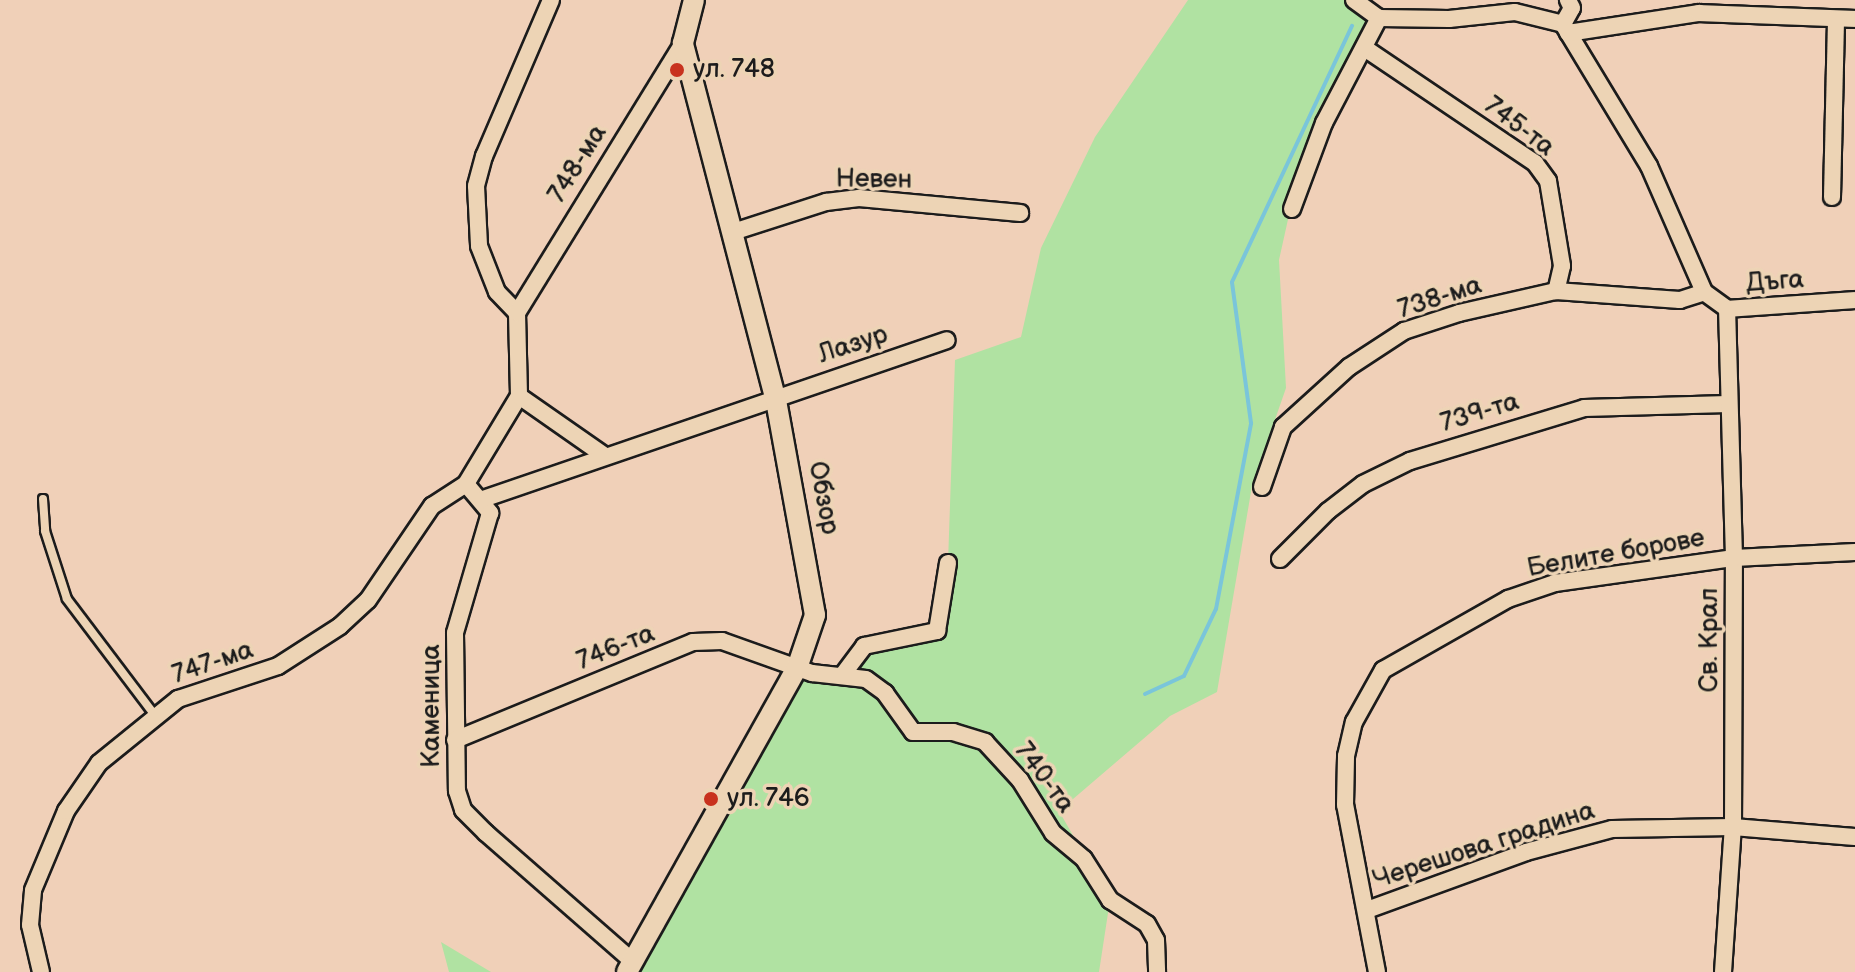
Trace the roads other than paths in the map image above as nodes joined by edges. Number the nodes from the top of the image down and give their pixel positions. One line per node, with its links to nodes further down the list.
1 (551, 0): 19 (street)
2 (694, 0): 9 (street, Обзор)
3 (1354, 0): 5 (street)
4 (1568, 0): 8 (street)
5 (1379, 18): 8 (street); 10 (street)
6 (1836, 19): 7 (street); 8 (street); 11 (street)
7 (1855, 19)
8 (1566, 28): 16 (street)
9 (683, 43): 14 (street, Обзор); 19 (street, 748-ма)
10 (1366, 49): 12 (street); 15 (street, 745-та)
11 (1832, 197)
12 (1292, 209)
13 (1020, 213): 14 (street, Невен)
14 (733, 232): 22 (street, Обзор)
15 (1556, 291): 16 (street, 738-ма); 26 (street, 738-ма)
16 (1704, 292): 18 (street, Дъга)
17 (1855, 300): 18 (street, Дъга)
18 (1727, 309): 23 (street, Св. Крал)
19 (517, 313): 21 (street)
20 (947, 340): 22 (street, Лазур)
21 (519, 396): 24 (street); 25 (street)
22 (776, 401): 24 (street); 33 (street, Обзор)
23 (1728, 404): 30 (street, Св. Крал); 31 (street, 739-та)
24 (605, 456): 28 (street)
25 (466, 484): 28 (street); 35 (street, 747-ма)
26 (1262, 487)
27 (43, 499): 35 (lane)
28 (483, 499): 36 (street, Каменица)
29 (1855, 552): 30 (street, Белите борове)
30 (1734, 558): 37 (street, Св. Крал); 39 (street, Белите борове)
31 (1280, 559)
32 (948, 563): 34 (street)
33 (797, 668): 34 (street, 740-та); 36 (street, 746-та); 40 (street, Обзор)
34 (844, 673): 42 (street, 740-та)
35 (154, 714): 41 (street, 747-ма)
36 (455, 740): 40 (street, Каменица)
37 (1733, 827): 38 (street, Черешова градина); 39 (street, Черешова градина); 44 (street, Св. Крал)
38 (1855, 837)
39 (1367, 910): 43 (street, Белите борове)
40 (629, 967)
41 (41, 972)
42 (1157, 972)
43 (1377, 972)
44 (1723, 972)

